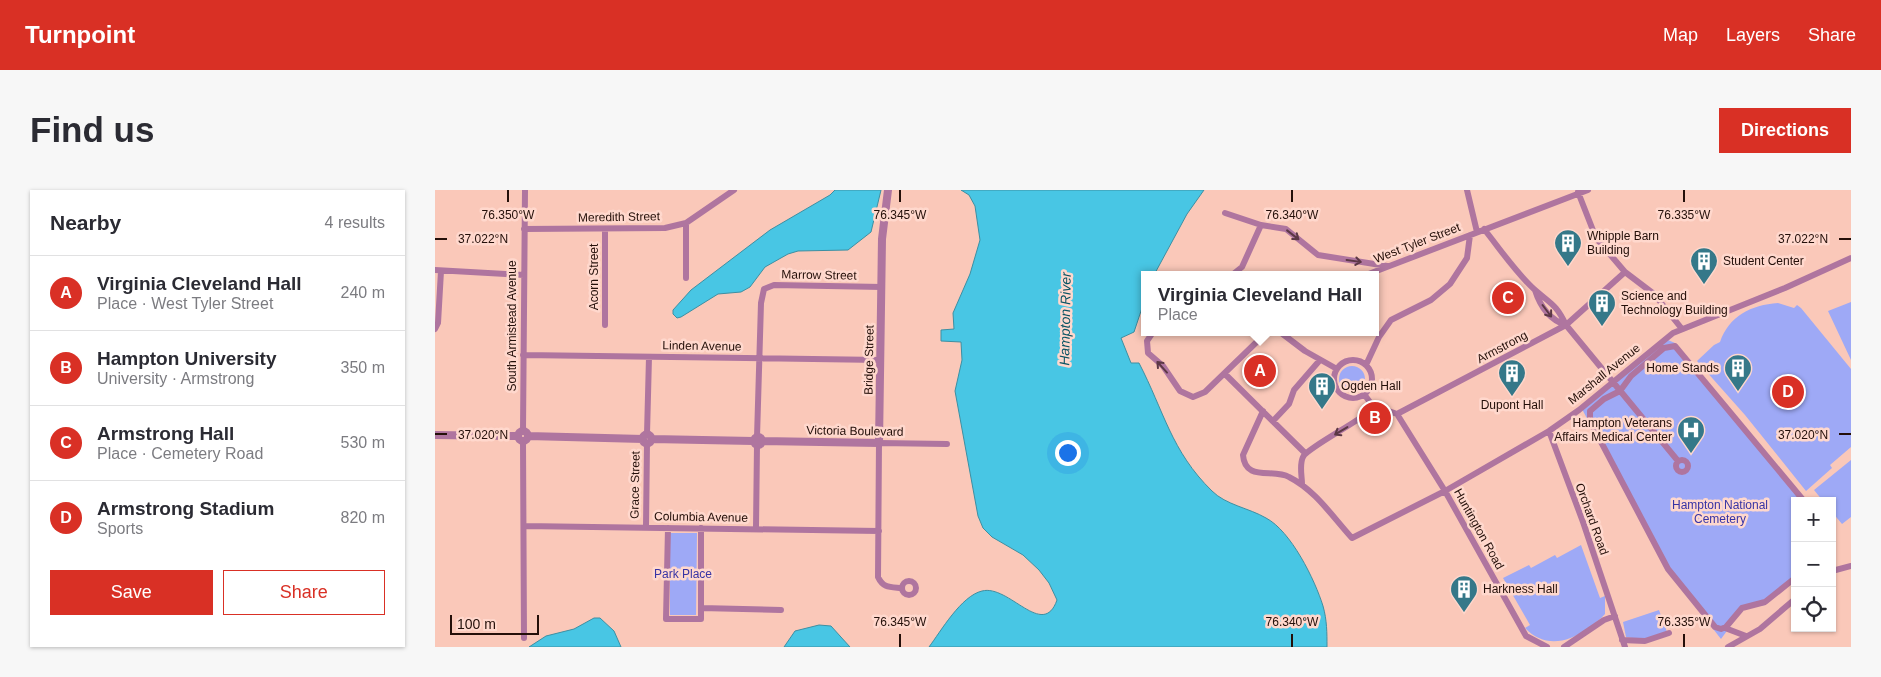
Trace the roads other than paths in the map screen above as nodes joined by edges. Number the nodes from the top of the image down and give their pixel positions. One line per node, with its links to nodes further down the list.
1 (525, 190): 10 (street, South Armistead Avenue)
2 (734, 190): 8 (street, Meredith Street)
3 (888, 190): 22 (street, Bridge Street)
4 (1467, 190): 13 (street)
5 (1588, 190): 6 (street, West Tyler Street)
6 (1578, 192): 12 (street, West Tyler Street); 19 (street)
7 (1225, 213): 9 (street)
8 (686, 223): 11 (street, Meredith Street); 21 (street)
9 (1261, 225): 15 (street, one-way to 15); 17 (street)
10 (524, 229): 11 (street, Meredith Street); 20 (street, South Armistead Avenue)
11 (605, 229): 23 (street, Acorn Street)
12 (1484, 229): 13 (street, West Tyler Street); 24 (street)
13 (1473, 233): 15 (street, West Tyler Street); 35 (street)
14 (1851, 258): 26 (street, Marshall Avenue)
15 (1389, 266): 18 (street, West Tyler Street)
16 (438, 271): 20 (street); 25 (street)
17 (1239, 271)
18 (1376, 271)
19 (1625, 272): 24 (street, Armstrong); 26 (street)
20 (523, 275): 30 (street, South Armistead Avenue)
21 (686, 278)
22 (881, 287): 32 (street, Marrow Street); 33 (street, Bridge Street)
23 (605, 325)
24 (1566, 325): 38 (street); 43 (street, Armstrong)
25 (435, 329)
26 (1683, 329): 38 (street, Marshall Avenue)
27 (1151, 336): 37 (street, one-way to 27)
28 (1263, 336): 37 (street)
29 (1286, 336): 34 (street)
30 (523, 354): 31 (street, Linden Avenue); 47 (street, South Armistead Avenue)
31 (649, 357): 32 (street, Linden Avenue); 48 (street, Grace Street)
32 (759, 358): 33 (street, Linden Avenue); 49 (street)
33 (881, 360): 50 (street, Bridge Street)
34 (1320, 360): 36 (street); 44 (street)
35 (1366, 365): 36 (street); 40 (street)
36 (1337, 369): 40 (street)
37 (1225, 374): 42 (street)
38 (1613, 382): 39 (street); 45 (street, Marshall Avenue)
39 (1620, 391): 53 (street); 56 (street); 71 (street)
40 (1364, 394): 41 (street)
41 (1375, 407): 43 (street); 52 (street, one-way to 52)
42 (1263, 411): 44 (street); 54 (street)
43 (1397, 414): 55 (street, Huntington Road)
44 (1273, 421): 52 (street)
45 (1549, 430): 55 (street, Marshall Avenue); 70 (street, Orchard Road)
46 (435, 435): 47 (street, Victoria Boulevard)
47 (523, 436): 48 (street, Victoria Boulevard); 57 (street, South Armistead Avenue)
48 (647, 439): 49 (street, Victoria Boulevard); 58 (street, Grace Street)
49 (757, 441): 50 (street, Victoria Boulevard); 61 (street)
50 (879, 443): 51 (street, Victoria Boulevard); 62 (street, Bridge Street)
51 (947, 444)
52 (1305, 453): 54 (street)
53 (1678, 462)
54 (1303, 484): 55 (street, Marshall Avenue)
55 (1445, 491): 76 (street, Huntington Road)
56 (1801, 497)
57 (524, 526): 58 (street, Columbia Avenue); 74 (street, South Armistead Avenue)
58 (646, 527): 59 (street, Columbia Avenue)
59 (668, 528): 60 (street, Columbia Avenue); 68 (street)
60 (701, 528): 61 (street, Columbia Avenue); 68 (street)
61 (756, 528): 62 (street, Columbia Avenue)
62 (879, 531): 66 (street, Bridge Street)
63 (1851, 566): 64 (street)
64 (1836, 570)
65 (1791, 581): 71 (street)
66 (901, 588)
67 (1791, 602): 73 (street)
68 (701, 608): 69 (street)
69 (781, 610)
70 (1615, 616): 75 (street, Orchard Road); 77 (street)
71 (1725, 628): 73 (street)
72 (1669, 633): 75 (street)
73 (1746, 636): 78 (street)
74 (524, 638)
75 (1623, 643)
76 (1547, 647)
77 (1564, 647)
78 (1728, 647)

